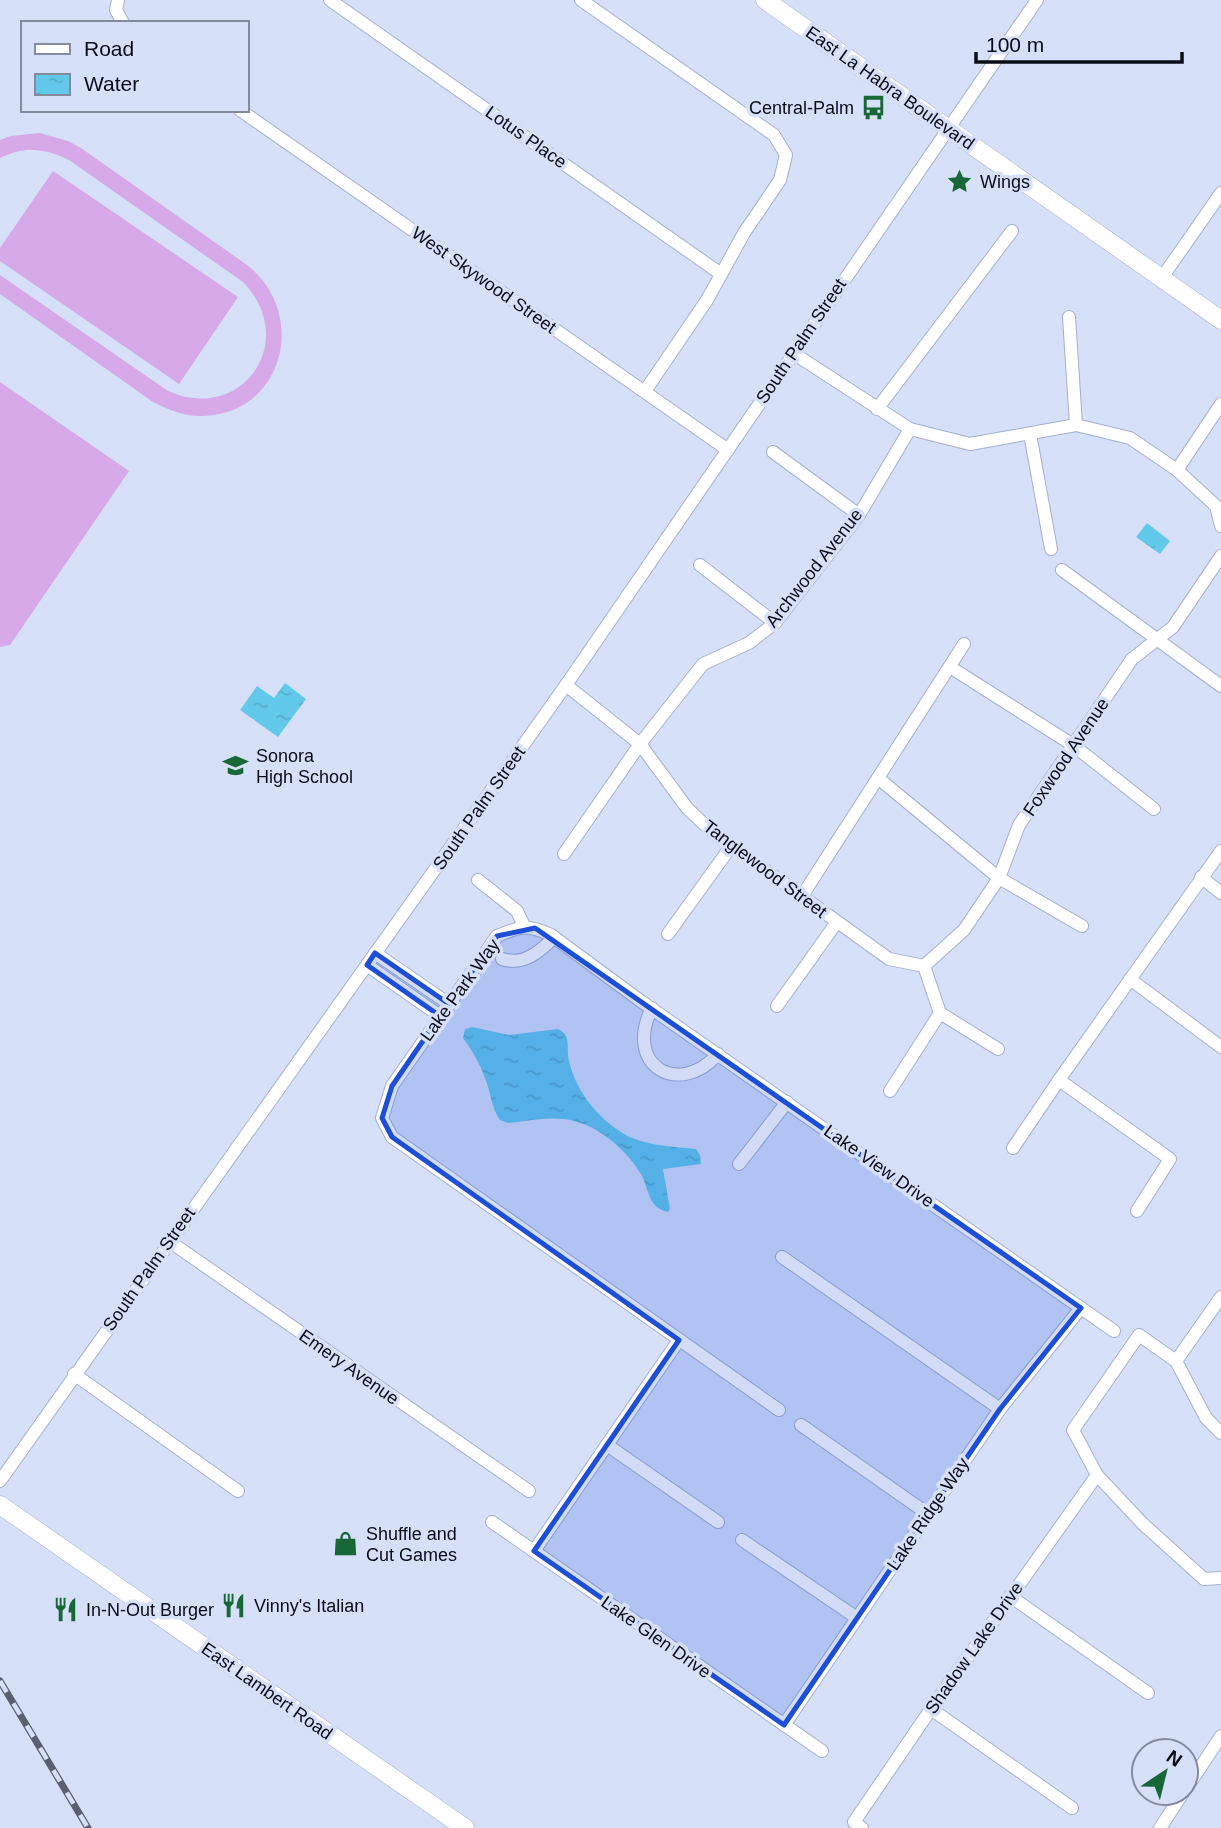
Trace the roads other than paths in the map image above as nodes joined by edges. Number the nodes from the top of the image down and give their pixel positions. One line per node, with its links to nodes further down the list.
1 (330, 0): 9 (street, Lotus Place)
2 (581, 0): 9 (street)
3 (765, 0): 6 (main road, East La Habra Boulevard)
4 (1037, 0): 6 (street, South Palm Street)
5 (243, 112): 14 (street, West Skywood Street)
6 (947, 128): 10 (main road, East La Habra Boulevard); 13 (street, South Palm Street)
7 (1221, 193): 10 (street)
8 (1012, 231): 16 (street)
9 (721, 274): 14 (street)
10 (1161, 279): 12 (main road, East La Habra Boulevard)
11 (1069, 317): 17 (street)
12 (1221, 320)
13 (793, 353): 16 (street); 20 (street, South Palm Street)
14 (645, 391): 20 (street, West Skywood Street)
15 (1221, 404): 22 (street)
16 (877, 409): 18 (street)
17 (1076, 425): 19 (street); 22 (street)
18 (910, 429): 19 (street); 23 (street, Archwood Avenue)
19 (1030, 434): 25 (street)
20 (728, 450): 33 (street, South Palm Street)
21 (773, 452): 23 (street)
22 (1177, 470): 24 (street)
23 (859, 514): 29 (street, Archwood Avenue)
24 (1221, 527)
25 (1051, 549)
26 (1221, 556): 30 (street, Foxwood Avenue)
27 (699, 565): 29 (street)
28 (1062, 569): 30 (street)
29 (775, 623): 35 (street, Archwood Avenue)
30 (1158, 639): 34 (street); 36 (street, Foxwood Avenue)
31 (964, 644): 32 (street)
32 (950, 667): 36 (street); 37 (street)
33 (566, 685): 35 (street, Tanglewood Street); 52 (street, South Palm Street)
34 (1221, 686)
35 (640, 744): 39 (street, Tanglewood Street); 41 (street, Archwood Avenue)
36 (1073, 746): 38 (street); 43 (street, Foxwood Avenue)
37 (878, 778): 43 (street); 46 (street)
38 (1154, 810)
39 (732, 845): 46 (street, Tanglewood Street); 50 (street)
40 (1221, 851): 42 (street)
41 (564, 854)
42 (1201, 877): 45 (street); 56 (street)
43 (999, 878): 49 (street); 55 (street, Foxwood Avenue)
44 (478, 880): 48 (street)
45 (1221, 893)
46 (802, 896): 47 (street, Tanglewood Street)
47 (837, 922): 55 (street, Tanglewood Street); 59 (street)
48 (524, 926): 51 (street); 57 (street, Lake Park Way)
49 (1082, 926)
50 (668, 934)
51 (554, 937): 53 (street); 58 (street)
52 (375, 954): 54 (street, South Palm Street); 57 (street)
53 (502, 959)
54 (367, 965): 61 (street); 71 (street, South Palm Street)
55 (924, 966): 60 (street)
56 (1130, 979): 62 (street); 65 (street)
57 (449, 1004): 61 (street, Lake Park Way)
58 (647, 1005): 64 (street, Lake View Drive); 64 (street)
59 (777, 1006)
60 (940, 1013): 63 (street); 66 (street)
61 (440, 1016): 76 (street, Lake Park Way)
62 (1221, 1047)
63 (998, 1049)
64 (718, 1054): 67 (street, Lake View Drive)
65 (1059, 1080): 68 (street); 70 (street)
66 (890, 1091)
67 (787, 1102): 69 (street); 74 (street, Lake View Drive)
68 (1013, 1148)
69 (739, 1164)
70 (1137, 1211)
71 (169, 1241): 78 (street, South Palm Street); 87 (street, Emery Avenue)
72 (782, 1257): 79 (street)
73 (1221, 1297): 77 (street)
74 (1081, 1308): 75 (street, Lake View Drive); 79 (street, Lake Ridge Way)
75 (1114, 1331)
76 (679, 1340): 80 (street); 83 (street)
77 (1176, 1361): 82 (street); 84 (street)
78 (74, 1374): 85 (street, South Palm Street); 86 (street)
79 (1000, 1409): 89 (street, Lake Ridge Way)
80 (779, 1410)
81 (801, 1425): 89 (street)
82 (1221, 1433)
83 (607, 1445): 91 (street); 93 (street)
84 (1097, 1475): 94 (street); 95 (street, Shadow Lake Drive)
85 (0, 1481)
86 (238, 1490)
87 (529, 1491)
88 (0, 1505): 106 (main road, East Lambert Road)
89 (928, 1514): 96 (street, Lake Ridge Way)
90 (492, 1522): 93 (street, Lake Glen Drive)
91 (718, 1522)
92 (742, 1540): 96 (street)
93 (534, 1551): 99 (street, Lake Glen Drive)
94 (1221, 1578)
95 (1010, 1595): 97 (street); 98 (street, Shadow Lake Drive)
96 (857, 1618): 99 (street, Lake Ridge Way)
97 (1148, 1693)
98 (930, 1709): 104 (street); 105 (street, Shadow Lake Drive)
99 (784, 1725): 101 (street, Lake Glen Drive)
100 (1221, 1736): 102 (street)
101 (822, 1751)
102 (1200, 1768)
103 (1174, 1807): 107 (street)
104 (1072, 1808)
105 (858, 1825)
106 (465, 1828)
107 (1160, 1828)

